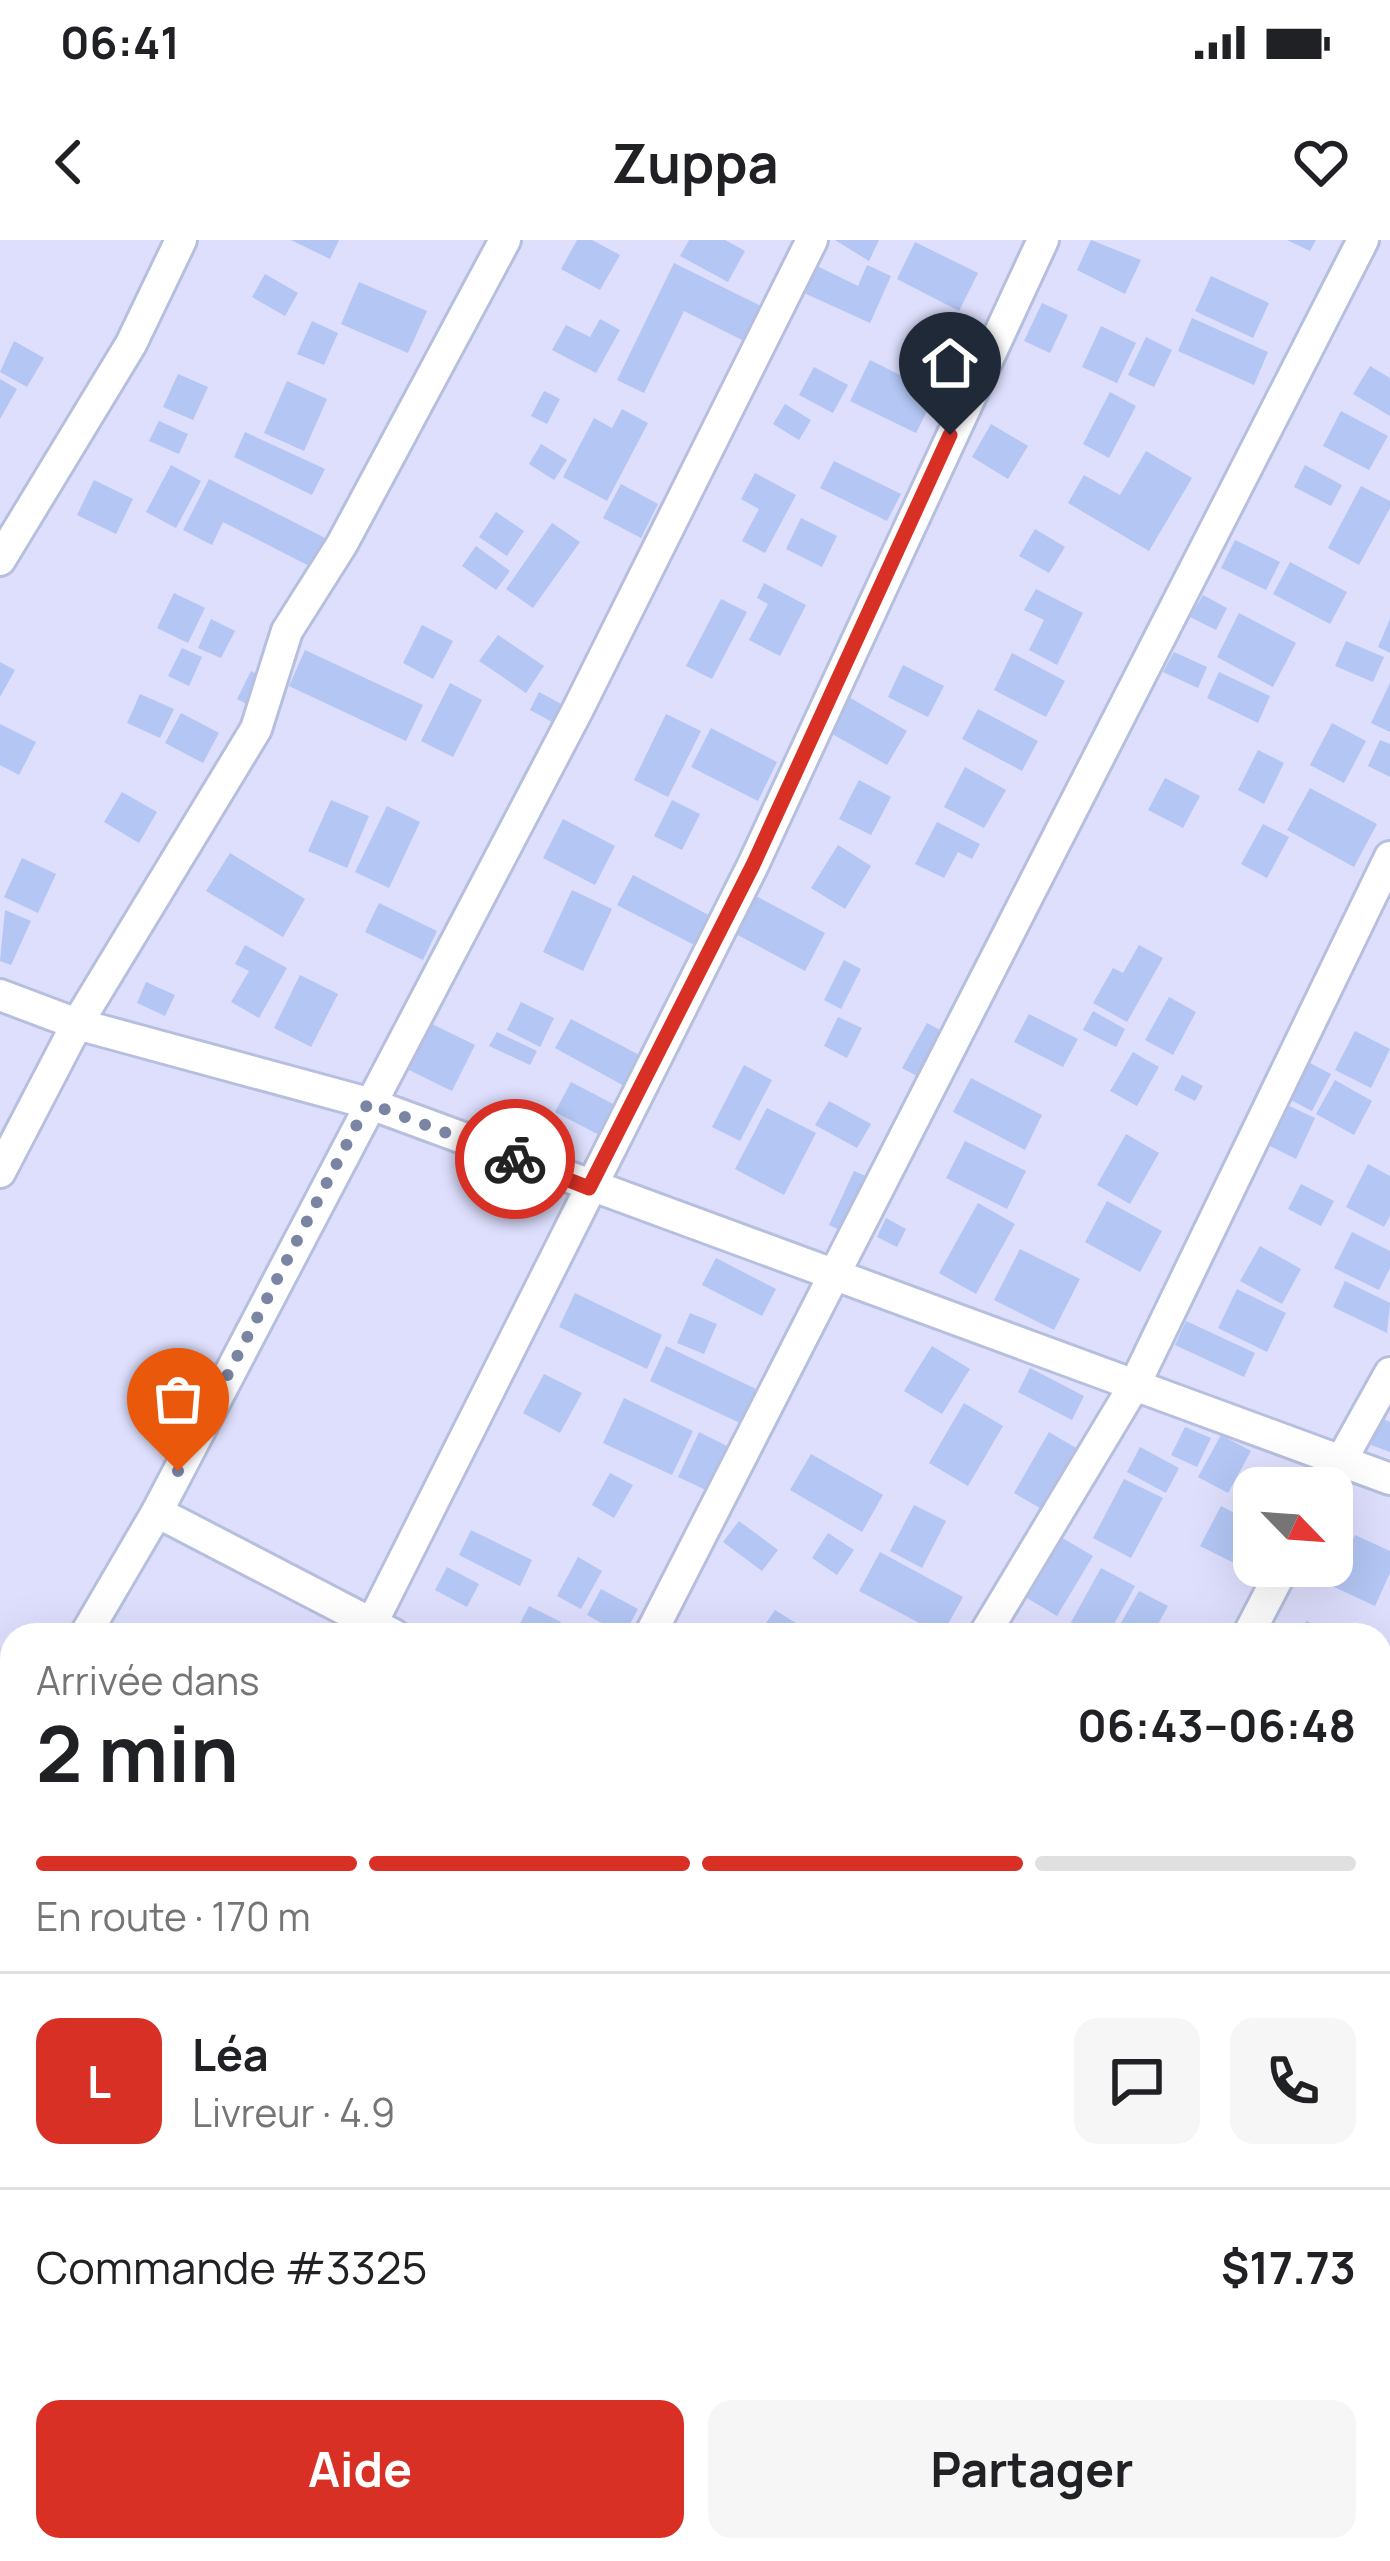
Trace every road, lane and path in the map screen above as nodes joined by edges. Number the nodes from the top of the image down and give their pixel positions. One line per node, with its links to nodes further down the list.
1 (181, 240): 6 (street)
2 (505, 240): 9 (street)
3 (812, 240): 10 (street)
4 (1043, 240): 12 (street)
5 (1363, 240): 13 (street)
6 (0, 560)
7 (1390, 857): 15 (street)
8 (0, 995): 9 (street)
9 (77, 1024): 10 (street); 11 (street)
10 (368, 1103): 12 (street); 20 (street)
11 (0, 1172)
12 (589, 1188): 13 (street); 24 (street)
13 (835, 1279): 15 (street); 25 (street)
14 (1390, 1373): 17 (street)
15 (1135, 1384): 16 (street); 26 (street)
16 (1318, 1467)
17 (1337, 1467)
18 (1353, 1476): 19 (street)
19 (1390, 1479)
20 (157, 1512): 22 (street); 23 (street)
21 (1273, 1587): 27 (street)
22 (92, 1623)
23 (362, 1623)
24 (381, 1623)
25 (656, 1623)
26 (990, 1623)
27 (1254, 1623)

